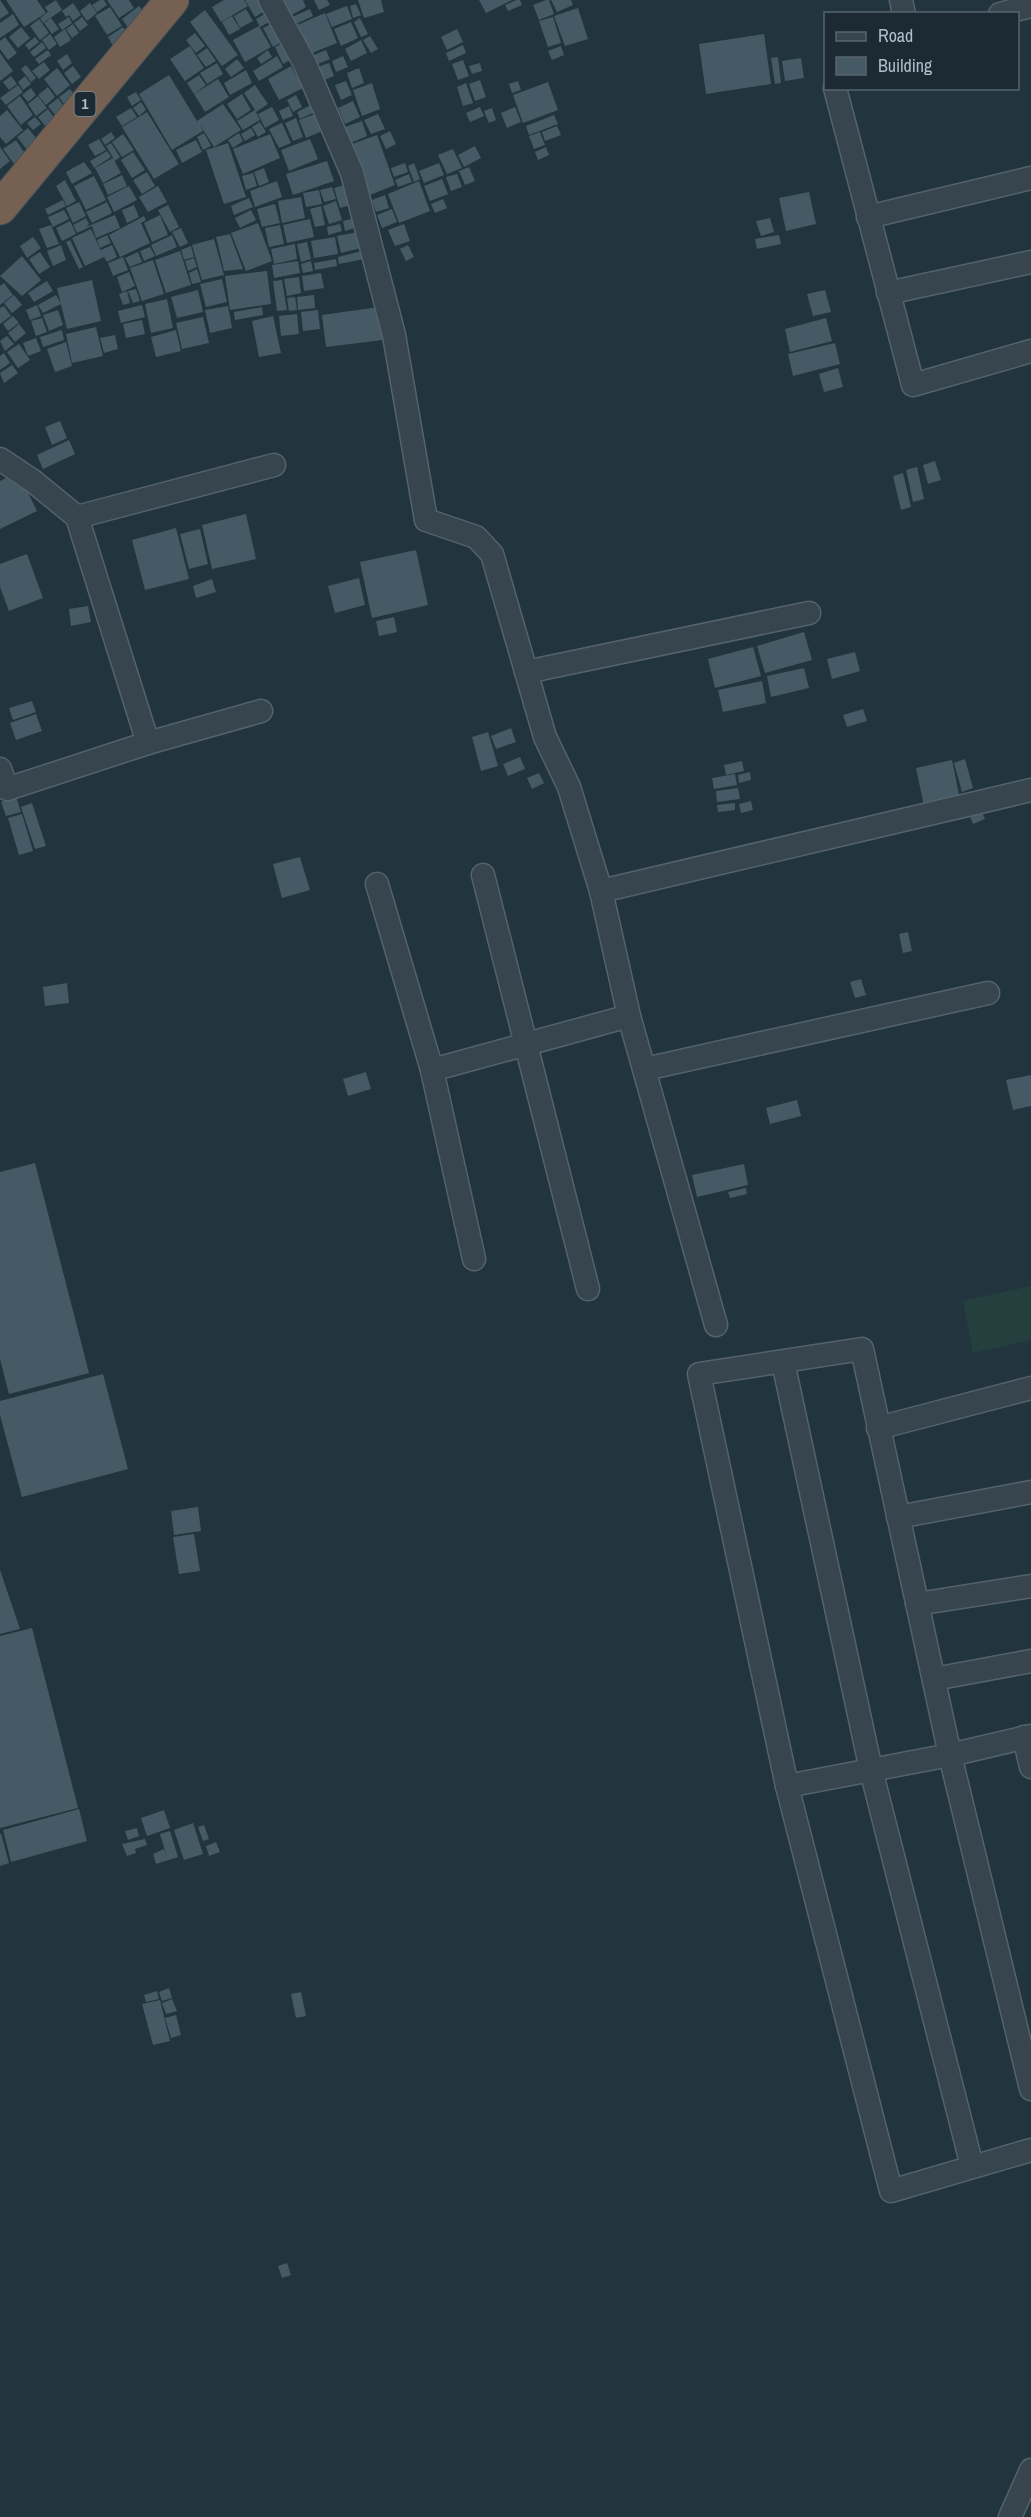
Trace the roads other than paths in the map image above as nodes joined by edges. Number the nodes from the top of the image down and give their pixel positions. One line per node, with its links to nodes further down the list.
1 (172, 0): 7 (highway, 1)
2 (270, 0): 16 (street)
3 (1031, 6): 4 (street)
4 (1008, 12)
5 (836, 90): 8 (street)
6 (1031, 178): 8 (street)
7 (0, 208)
8 (868, 217): 10 (street)
9 (1031, 262): 10 (street)
10 (888, 293): 11 (street)
11 (1031, 351)
12 (0, 459): 14 (street)
13 (274, 465): 14 (street)
14 (77, 517): 18 (street)
15 (809, 613): 16 (street)
16 (526, 672): 23 (street)
17 (261, 711): 18 (street)
18 (147, 743): 19 (street)
19 (0, 769)
20 (1031, 790): 23 (street)
21 (483, 875): 26 (street)
22 (377, 884): 28 (street)
23 (600, 891): 25 (street)
24 (988, 993): 27 (street)
25 (629, 1016): 26 (street); 27 (street)
26 (525, 1045): 28 (street); 30 (street)
27 (645, 1069): 31 (street)
28 (432, 1070): 29 (street)
29 (474, 1259)
30 (588, 1289)
31 (716, 1325)
32 (783, 1362): 34 (street); 44 (street); 45 (street)
33 (1031, 1388): 34 (street)
34 (878, 1428): 36 (street)
35 (1031, 1492): 36 (street)
36 (898, 1516): 38 (street)
37 (1031, 1586): 38 (street)
38 (917, 1604): 40 (street)
39 (1031, 1661): 40 (street)
40 (934, 1679): 42 (street)
41 (1028, 1737): 42 (street); 43 (street)
42 (950, 1755): 44 (street); 46 (street)
43 (1031, 1767)
44 (871, 1770): 45 (street); 48 (street)
45 (787, 1786): 48 (street)
46 (1031, 2089)
47 (1031, 2150): 48 (street)
48 (972, 2166)
49 (1031, 2470): 50 (street)
50 (1010, 2517)

